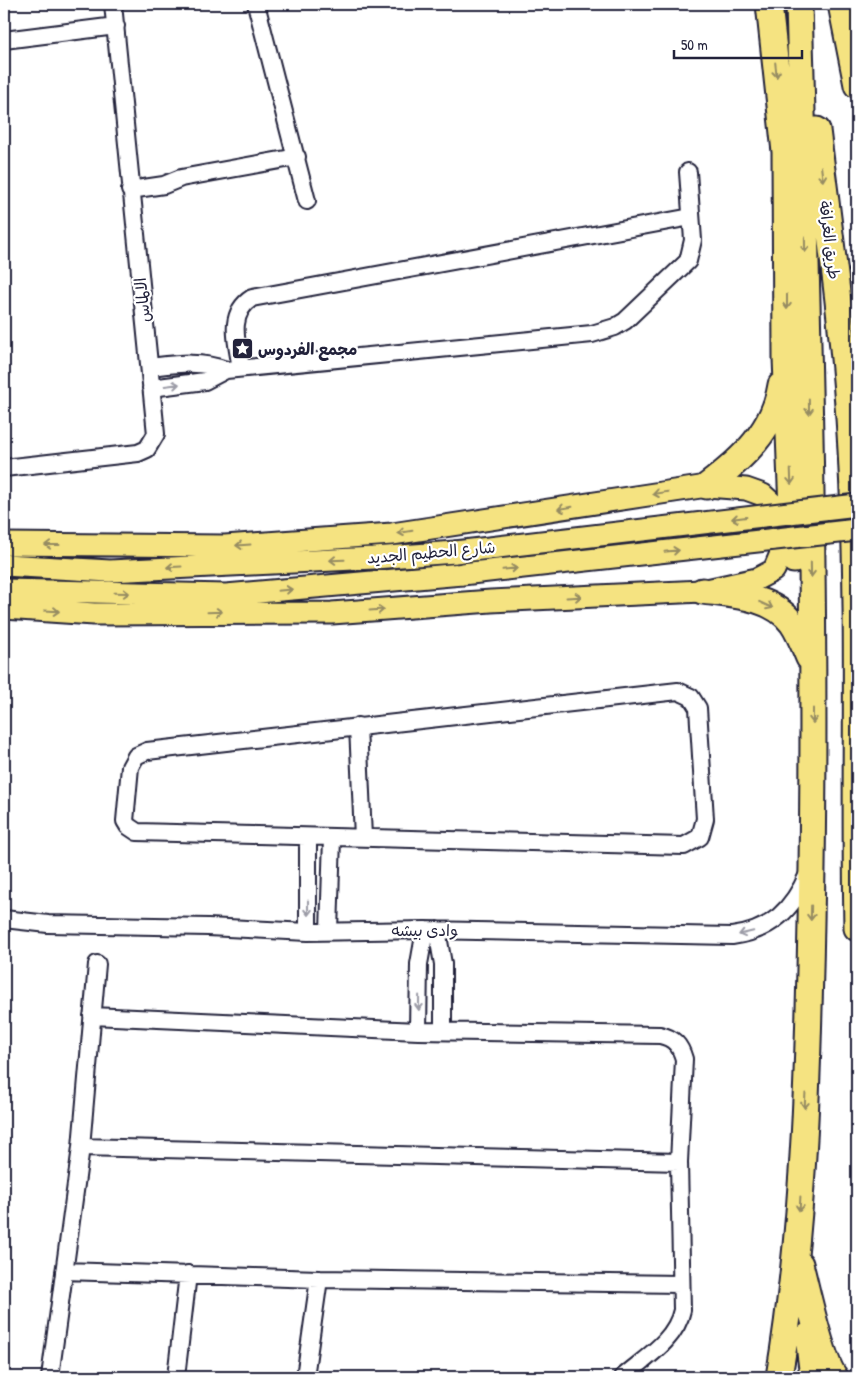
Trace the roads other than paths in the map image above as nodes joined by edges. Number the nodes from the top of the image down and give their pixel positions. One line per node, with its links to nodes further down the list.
1 (113, 4): 6 (street, الالماس)
2 (256, 4): 9 (street)
3 (769, 4): 14 (highway, one-way to 14)
4 (800, 4): 27 (highway, one-way to 27); 35 (highway, طريق الغرافة, one-way to 35)
5 (841, 4): 8 (highway)
6 (116, 26): 7 (street); 11 (street, الالماس)
7 (4, 40)
8 (857, 85)
9 (297, 157): 11 (street); 12 (street)
10 (688, 172): 13 (street)
11 (130, 184): 15 (street, الالماس)
12 (307, 201)
13 (691, 217): 16 (street); 16 (street)
14 (786, 358): 19 (highway); 27 (highway, one-way to 27)
15 (150, 367): 16 (street); 17 (street, الالماس)
16 (233, 369): 17 (street, one-way to 16)
17 (151, 388): 18 (street, الالماس)
18 (4, 468)
19 (707, 486): 22 (main road, one-way to 22); 25 (main road)
20 (857, 504): 23 (main road, شارع الحطيم الجديد, one-way to 23, bridge)
21 (857, 530): 24 (main road, شارع الحطيم الجديد, one-way to 21, bridge)
22 (4, 544)
23 (4, 565)
24 (4, 590)
25 (702, 591): 26 (main road, one-way to 25); 28 (highway, one-way to 28)
26 (4, 608)
27 (812, 617): 28 (highway)
28 (812, 667): 33 (highway, one-way to 33)
29 (358, 726): 30 (street); 30 (street); 31 (street)
30 (363, 837): 32 (street)
31 (308, 838): 32 (street); 38 (street, one-way to 38)
32 (332, 838): 37 (street)
33 (812, 864): 36 (street, وادى بيشه, one-way to 36); 45 (highway, one-way to 45)
34 (4, 919): 38 (street, وادى بيشه)
35 (857, 928)
36 (431, 930): 37 (street, وادى بيشه); 41 (street); 42 (street, one-way to 42)
37 (329, 931): 38 (street, وادى بيشه)
38 (308, 932)
39 (96, 964): 40 (street)
40 (92, 1016): 42 (street); 43 (street)
41 (443, 1030): 42 (street); 44 (street)
42 (418, 1031)
43 (81, 1147): 44 (street); 46 (street)
44 (679, 1162): 49 (street)
45 (797, 1252): 50 (highway); 57 (highway); 58 (highway)
46 (64, 1271): 47 (street); 51 (street)
47 (188, 1274): 48 (street); 52 (street)
48 (319, 1279): 49 (street); 53 (street)
49 (682, 1284): 54 (street)
50 (787, 1332): 55 (highway); 56 (highway)
51 (50, 1377)
52 (176, 1377)
53 (305, 1377)
54 (623, 1377)
55 (779, 1377)
56 (788, 1377)
57 (813, 1377)
58 (835, 1377)

